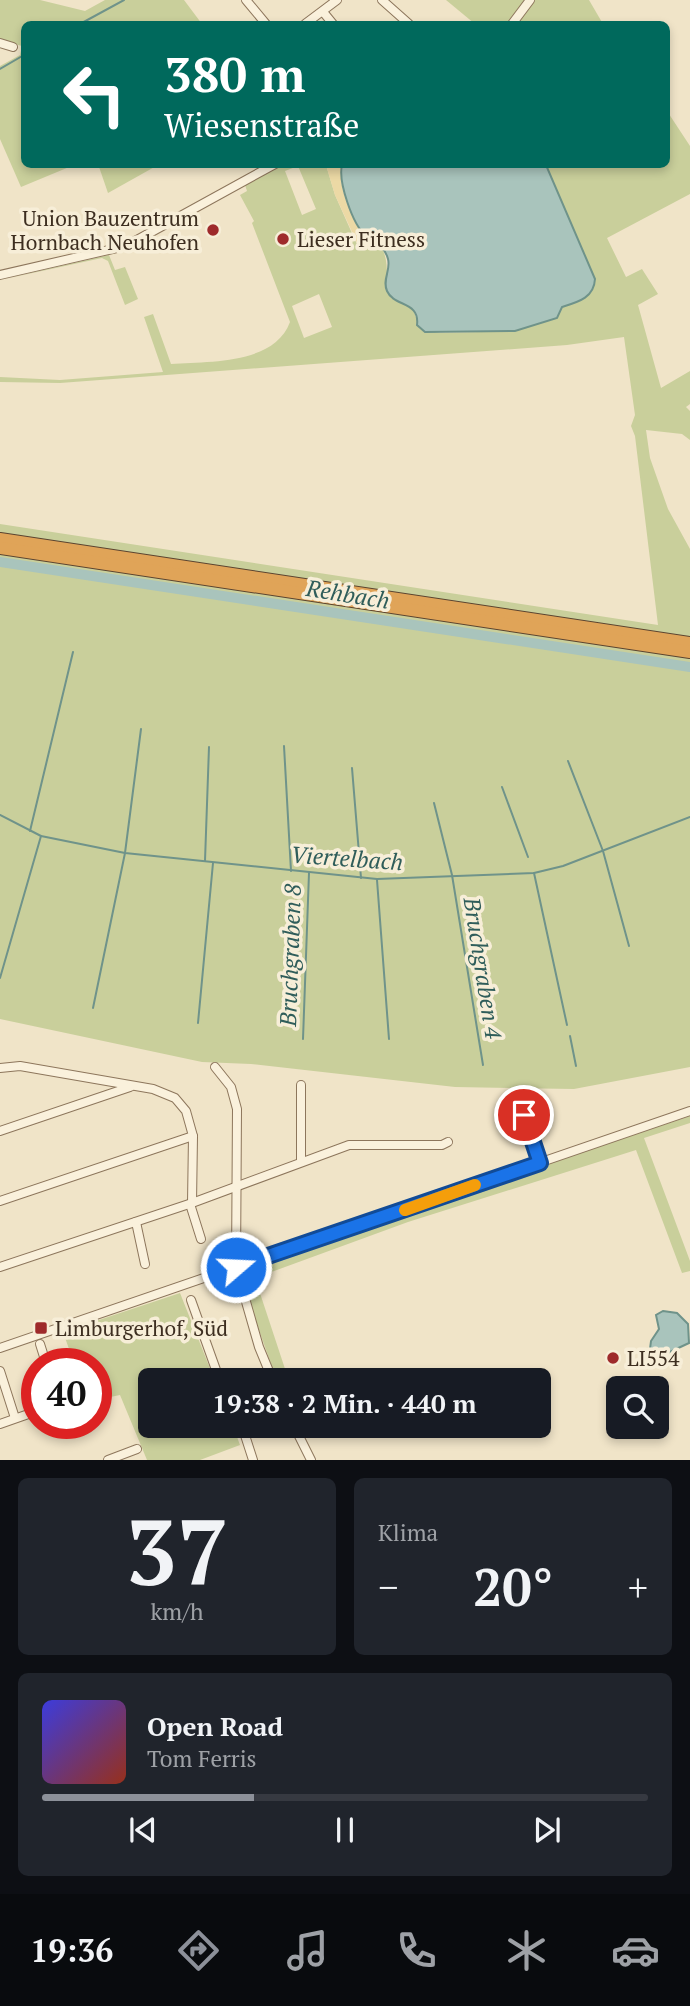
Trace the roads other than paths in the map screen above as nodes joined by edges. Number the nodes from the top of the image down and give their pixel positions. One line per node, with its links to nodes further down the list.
1 (246, 0): 6 (street)
2 (337, 0): 5 (street)
3 (382, 0): 9 (street)
4 (530, 0): 10 (street)
5 (324, 13): 7 (street); 8 (street)
6 (264, 21)
7 (310, 21)
8 (331, 21)
9 (406, 21)
10 (514, 21)
11 (0, 43): 12 (street)
12 (13, 47)
13 (268, 168): 14 (street)
14 (0, 275)
15 (0, 539): 17 (highway)
16 (0, 548): 18 (highway)
17 (690, 643)
18 (690, 652)
19 (215, 1067): 30 (street)
20 (0, 1068): 22 (street)
21 (301, 1085): 28 (street)
22 (132, 1086): 25 (street); 26 (street)
23 (517, 1095): 29 (street)
24 (690, 1111): 29 (street)
25 (0, 1131)
26 (193, 1136): 31 (street); 32 (street)
27 (448, 1142): 28 (street)
28 (301, 1162): 30 (street)
29 (540, 1163): 36 (street)
30 (235, 1187): 32 (street); 36 (street)
31 (0, 1201)
32 (191, 1203): 33 (street); 34 (street)
33 (136, 1222): 35 (street); 37 (street)
34 (201, 1239)
35 (145, 1264)
36 (236, 1267): 40 (street); 43 (street)
37 (0, 1268)
38 (191, 1300): 42 (street)
39 (40, 1344): 41 (street)
40 (0, 1348)
41 (41, 1348)
42 (215, 1368)
43 (268, 1368)
44 (0, 1371): 46 (street)
45 (21, 1416): 46 (street)
46 (15, 1418): 47 (street)
47 (0, 1424)
48 (246, 1438): 52 (street)
49 (300, 1438): 53 (street)
50 (137, 1449): 51 (street)
51 (108, 1460)
52 (253, 1460)
53 (311, 1460)

